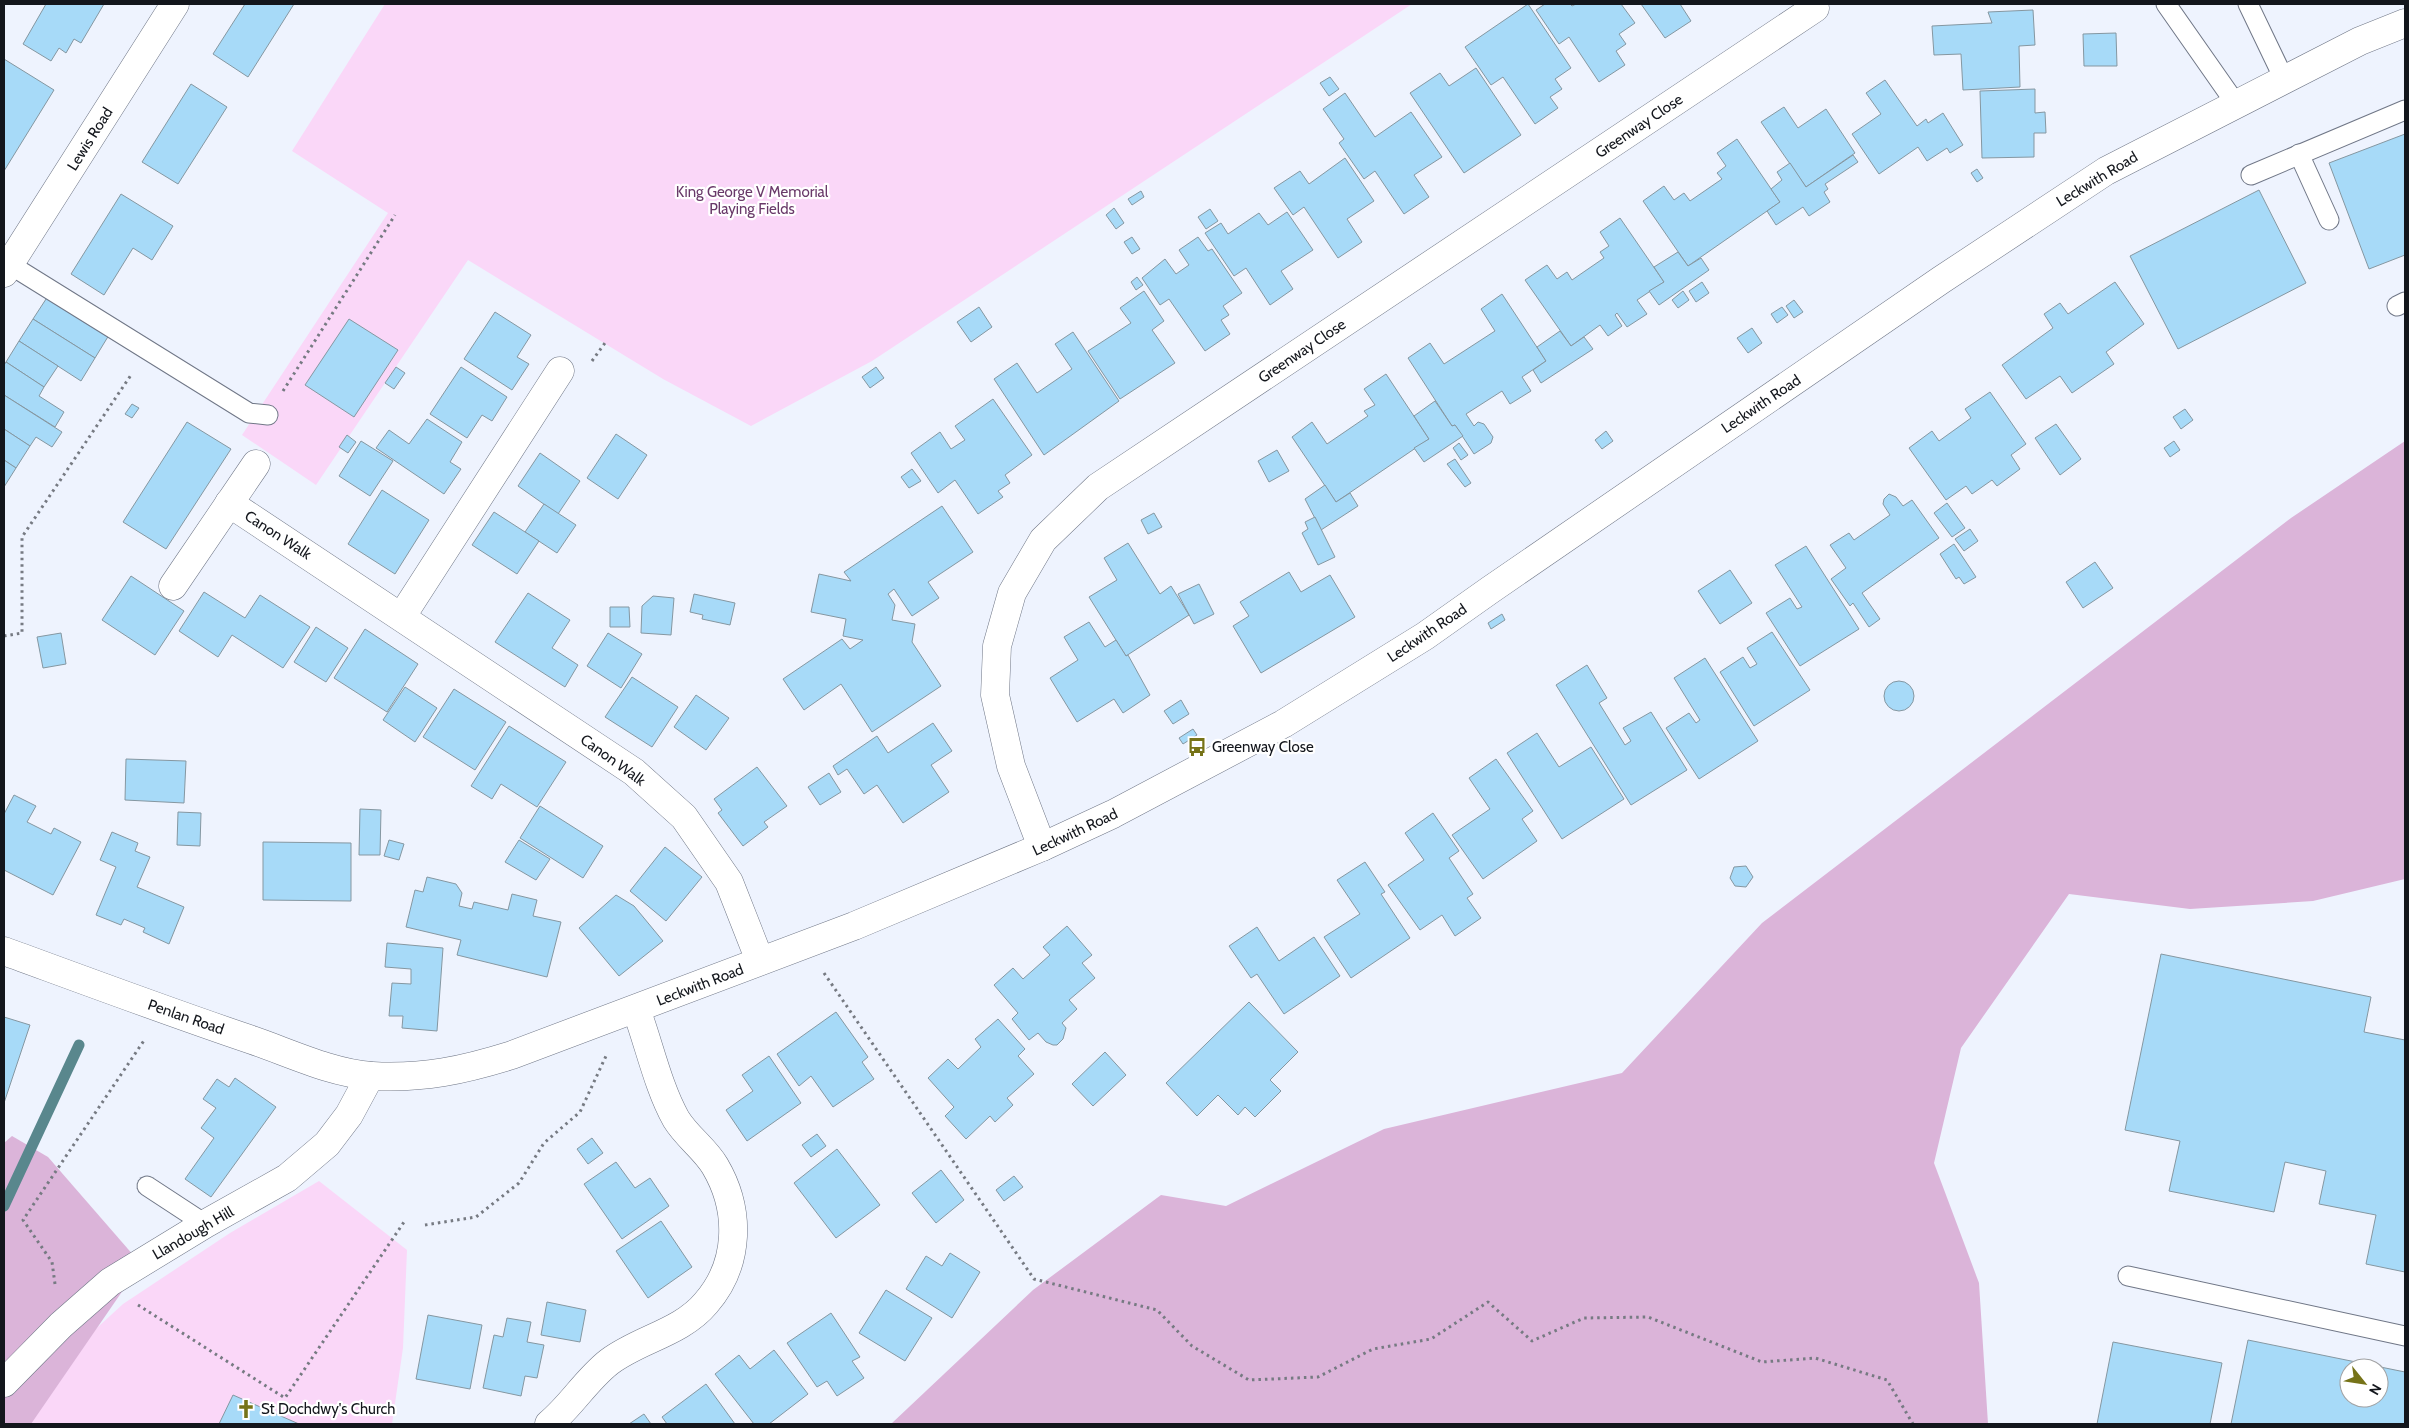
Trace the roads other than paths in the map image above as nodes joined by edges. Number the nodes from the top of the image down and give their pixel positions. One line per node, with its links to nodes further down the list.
1 (175, 4): 12 (street, Lewis Road)
2 (2166, 4): 7 (lane)
3 (2248, 4): 6 (lane)
4 (1815, 8): 19 (street, Greenway Close)
5 (2405, 23): 6 (street, Leckwith Road)
6 (2284, 79): 7 (street, Leckwith Road)
7 (2236, 104): 19 (street, Leckwith Road)
8 (2405, 110): 9 (lane)
9 (2299, 154): 10 (lane); 11 (lane)
10 (2251, 175)
11 (2329, 220)
12 (7, 269): 14 (lane)
13 (560, 372): 18 (street)
14 (268, 415)
15 (256, 464): 16 (street, Canon Walk)
16 (229, 503): 17 (street, Canon Walk); 18 (street, Canon Walk)
17 (173, 586)
18 (402, 616): 21 (street, Canon Walk)
19 (1042, 847): 21 (street, Leckwith Road)
20 (4, 951): 23 (street, Penlan Road)
21 (760, 962): 22 (street, Leckwith Road)
22 (636, 1009): 23 (street, Leckwith Road); 29 (street)
23 (370, 1076): 25 (street, Llandough Hill)
24 (147, 1186): 25 (lane)
25 (205, 1224): 28 (street, Llandough Hill)
26 (2128, 1276): 27 (lane)
27 (2405, 1336)
28 (4, 1382)
29 (548, 1424)

